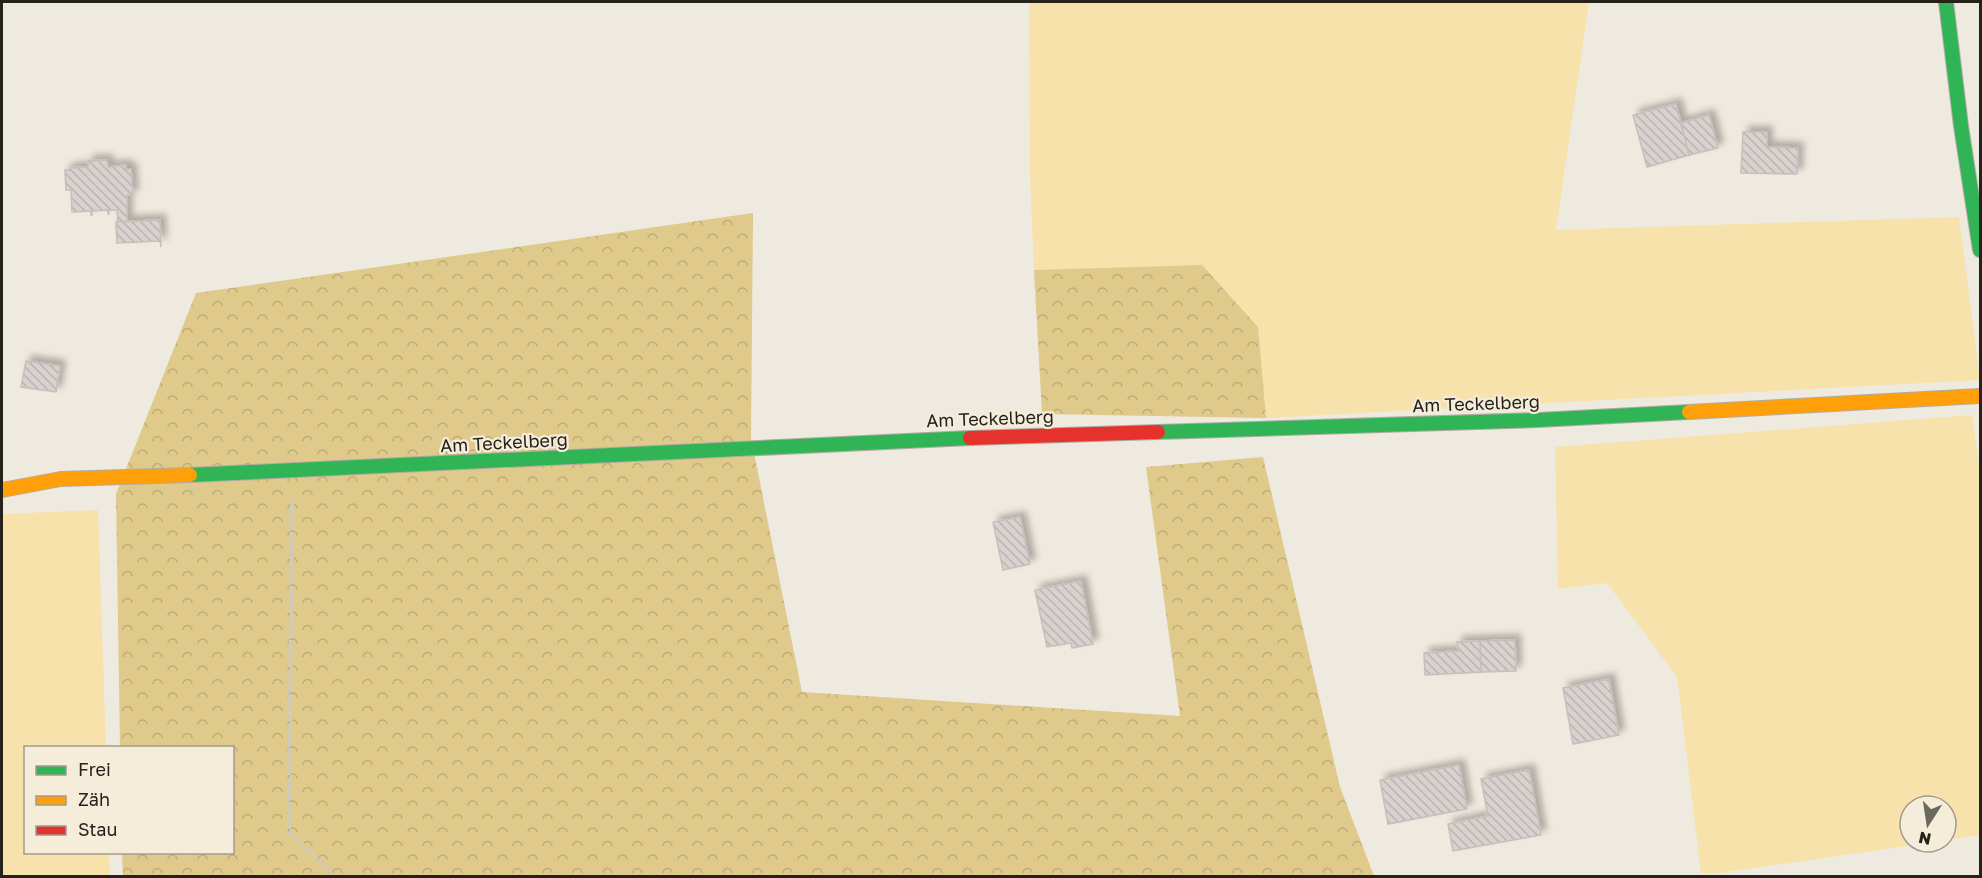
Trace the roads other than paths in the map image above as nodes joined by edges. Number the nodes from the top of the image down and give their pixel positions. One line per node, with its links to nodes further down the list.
1 (1946, 2): 2 (street)
2 (1980, 250)
3 (1980, 396): 4 (street, Am Teckelberg)
4 (2, 490)

